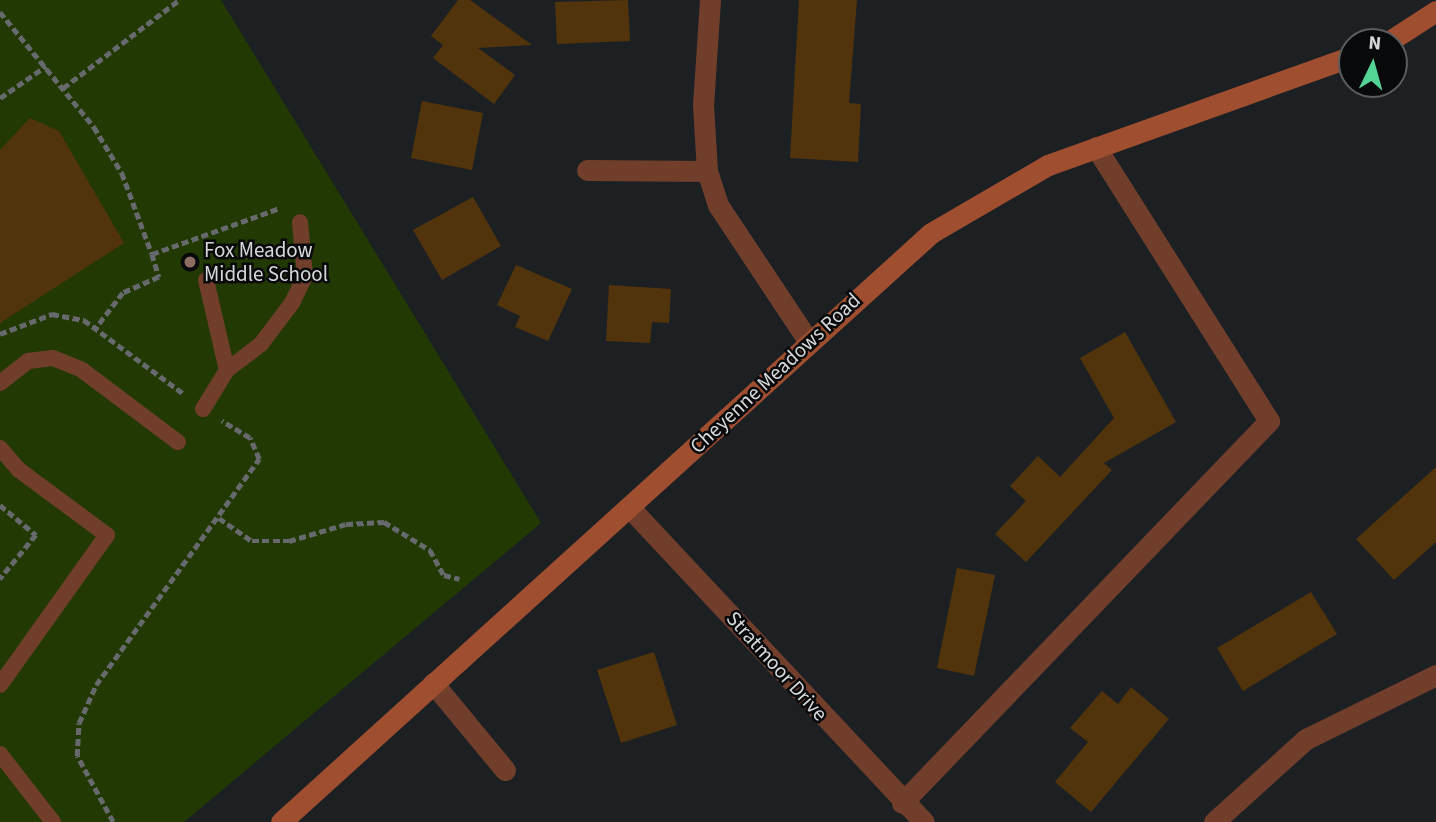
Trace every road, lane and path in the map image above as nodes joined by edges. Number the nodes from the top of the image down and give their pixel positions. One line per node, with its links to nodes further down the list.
1 (179, 0): 8 (path)
2 (710, 0): 12 (street)
3 (1436, 11): 5 (main road)
4 (0, 12): 7 (path)
5 (1408, 29)
6 (1338, 61): 10 (main road, Cheyenne Meadows Road)
7 (46, 66): 8 (path); 9 (path)
8 (64, 88): 15 (path)
9 (0, 98)
10 (1097, 147): 19 (main road, Cheyenne Meadows Road); 35 (street)
11 (587, 170): 12 (street)
12 (707, 171): 19 (street)
13 (295, 203): 15 (path)
14 (300, 222): 20 (lane)
15 (152, 254): 17 (path)
16 (205, 280): 20 (lane)
17 (96, 328): 18 (path); 22 (path)
18 (0, 334)
19 (807, 339): 26 (main road, Cheyenne Meadows Road)
20 (227, 370): 22 (lane)
21 (0, 383): 23 (lane)
22 (203, 409): 27 (path)
23 (178, 442)
24 (0, 448): 32 (lane)
25 (0, 505): 28 (path)
26 (630, 508): 31 (main road, Cheyenne Meadows Road); 35 (street, Stratmoor Drive)
27 (219, 518): 29 (path); 37 (path)
28 (0, 579)
29 (460, 579)
30 (1436, 675): 40 (street)
31 (433, 683): 34 (street); 38 (main road, Cheyenne Meadows Road)
32 (0, 685)
33 (0, 754): 36 (lane)
34 (505, 770)
35 (902, 803): 39 (street, Stratmoor Drive)
36 (53, 822)
37 (114, 822)
38 (281, 822)
39 (925, 822)
40 (1214, 822)

